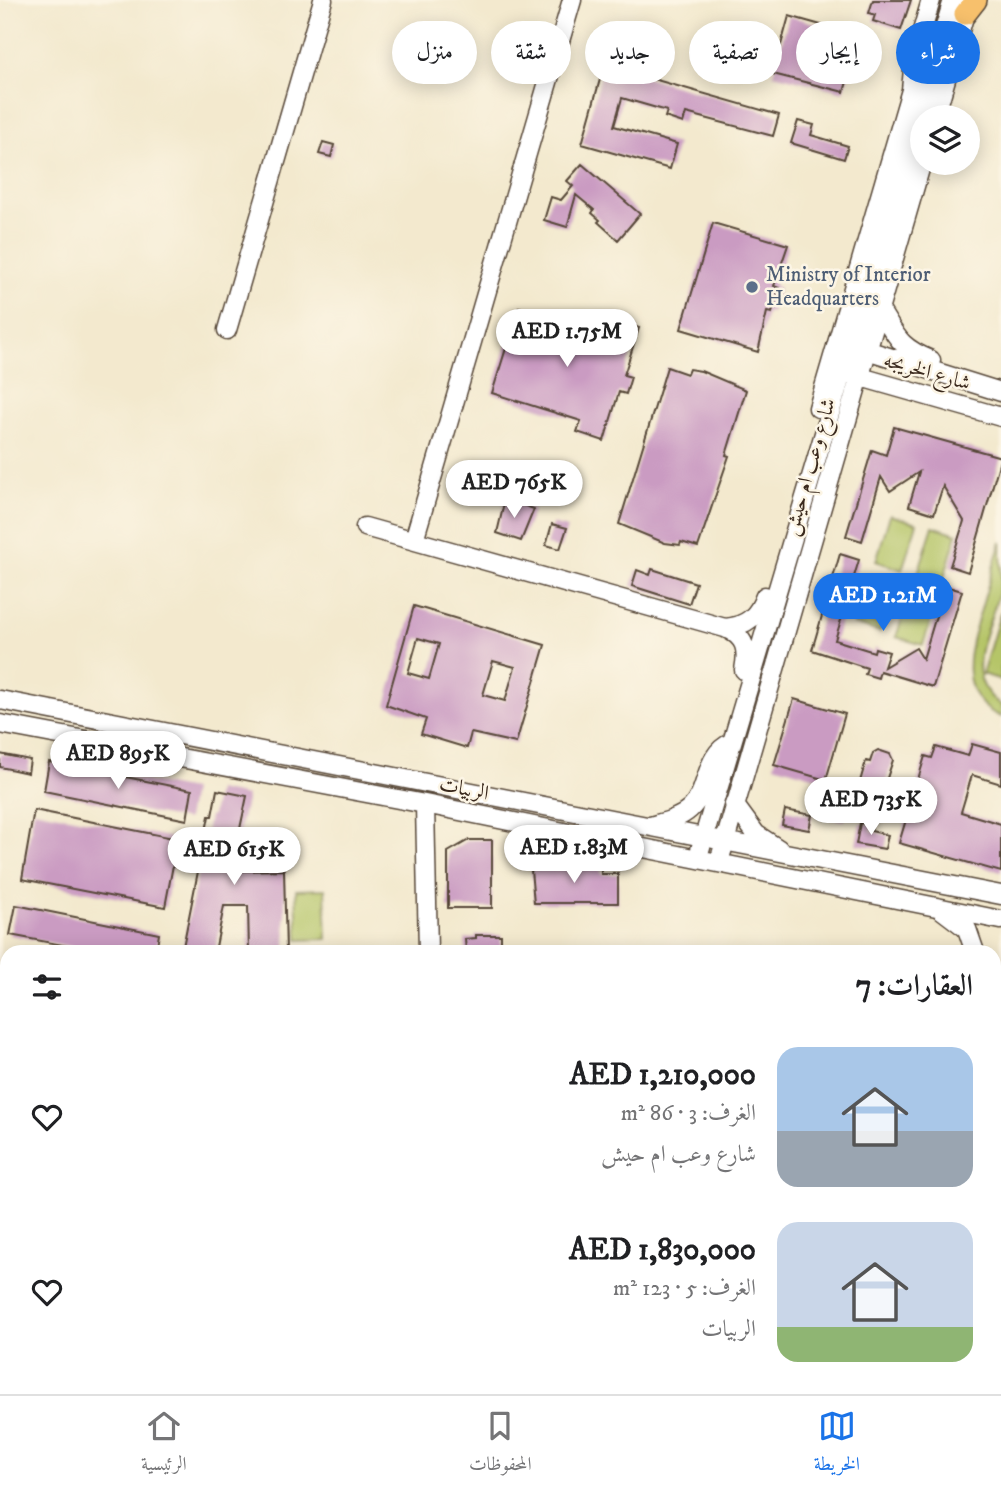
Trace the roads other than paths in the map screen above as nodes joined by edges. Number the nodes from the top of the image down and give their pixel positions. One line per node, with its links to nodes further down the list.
1 (323, 0): 10 (street)
2 (572, 0): 20 (street)
3 (931, 0): 7 (street, شارع وعب ام حيش)
4 (966, 3): 5 (street, شارع وعب ام حيش); 8 (street, شارع وعب ام حيش)
5 (938, 105)
6 (918, 175): 9 (street, شارع وعب ام حيش)
7 (885, 176): 8 (street); 18 (street, شارع وعب ام حيش)
8 (894, 198): 11 (street, شارع وعب ام حيش)
9 (880, 310): 12 (street, شارع وعب ام حيش); 15 (street)
10 (227, 330)
11 (849, 345): 12 (street, شارع الخريجه); 13 (street, شارع وعب ام حيش)
12 (867, 350): 14 (street, شارع وعب ام حيش); 15 (street, شارع الخريجه)
13 (841, 371): 14 (street, شارع الخريجه); 18 (street, شارع وعب ام حيش)
14 (860, 377): 17 (street, شارع الخريجه); 28 (street, شارع وعب ام حيش)
15 (981, 385): 16 (street, شارع الخريجه)
16 (1001, 392)
17 (1001, 417)
18 (795, 526): 21 (street, شارع وعب ام حيش)
19 (365, 527): 20 (street)
20 (414, 540): 22 (street)
21 (783, 568): 22 (street); 24 (street, شارع وعب ام حيش)
22 (725, 628): 24 (street)
23 (0, 700): 29 (street, الربيات)
24 (744, 701): 26 (street, شارع وعب ام حيش)
25 (0, 724): 27 (street, الربيات)
26 (732, 741): 29 (street); 30 (street, شارع وعب ام حيش)
27 (425, 804): 33 (street, الربيات); 38 (street)
28 (734, 804): 31 (street, شارع وعب ام حيش); 32 (street)
29 (646, 827): 30 (street, الربيات)
30 (703, 839): 31 (street, الربيات); 33 (street, شارع وعب ام حيش)
31 (723, 843): 32 (street, الربيات); 34 (street, شارع وعب ام حيش)
32 (791, 855): 35 (street, الربيات)
33 (697, 860): 34 (street, الربيات)
34 (718, 865): 36 (street, الربيات)
35 (1001, 895)
36 (935, 906): 37 (street, الربيات); 39 (street)
37 (1001, 921): 40 (street)
38 (428, 945)
39 (973, 945)
40 (978, 945)

